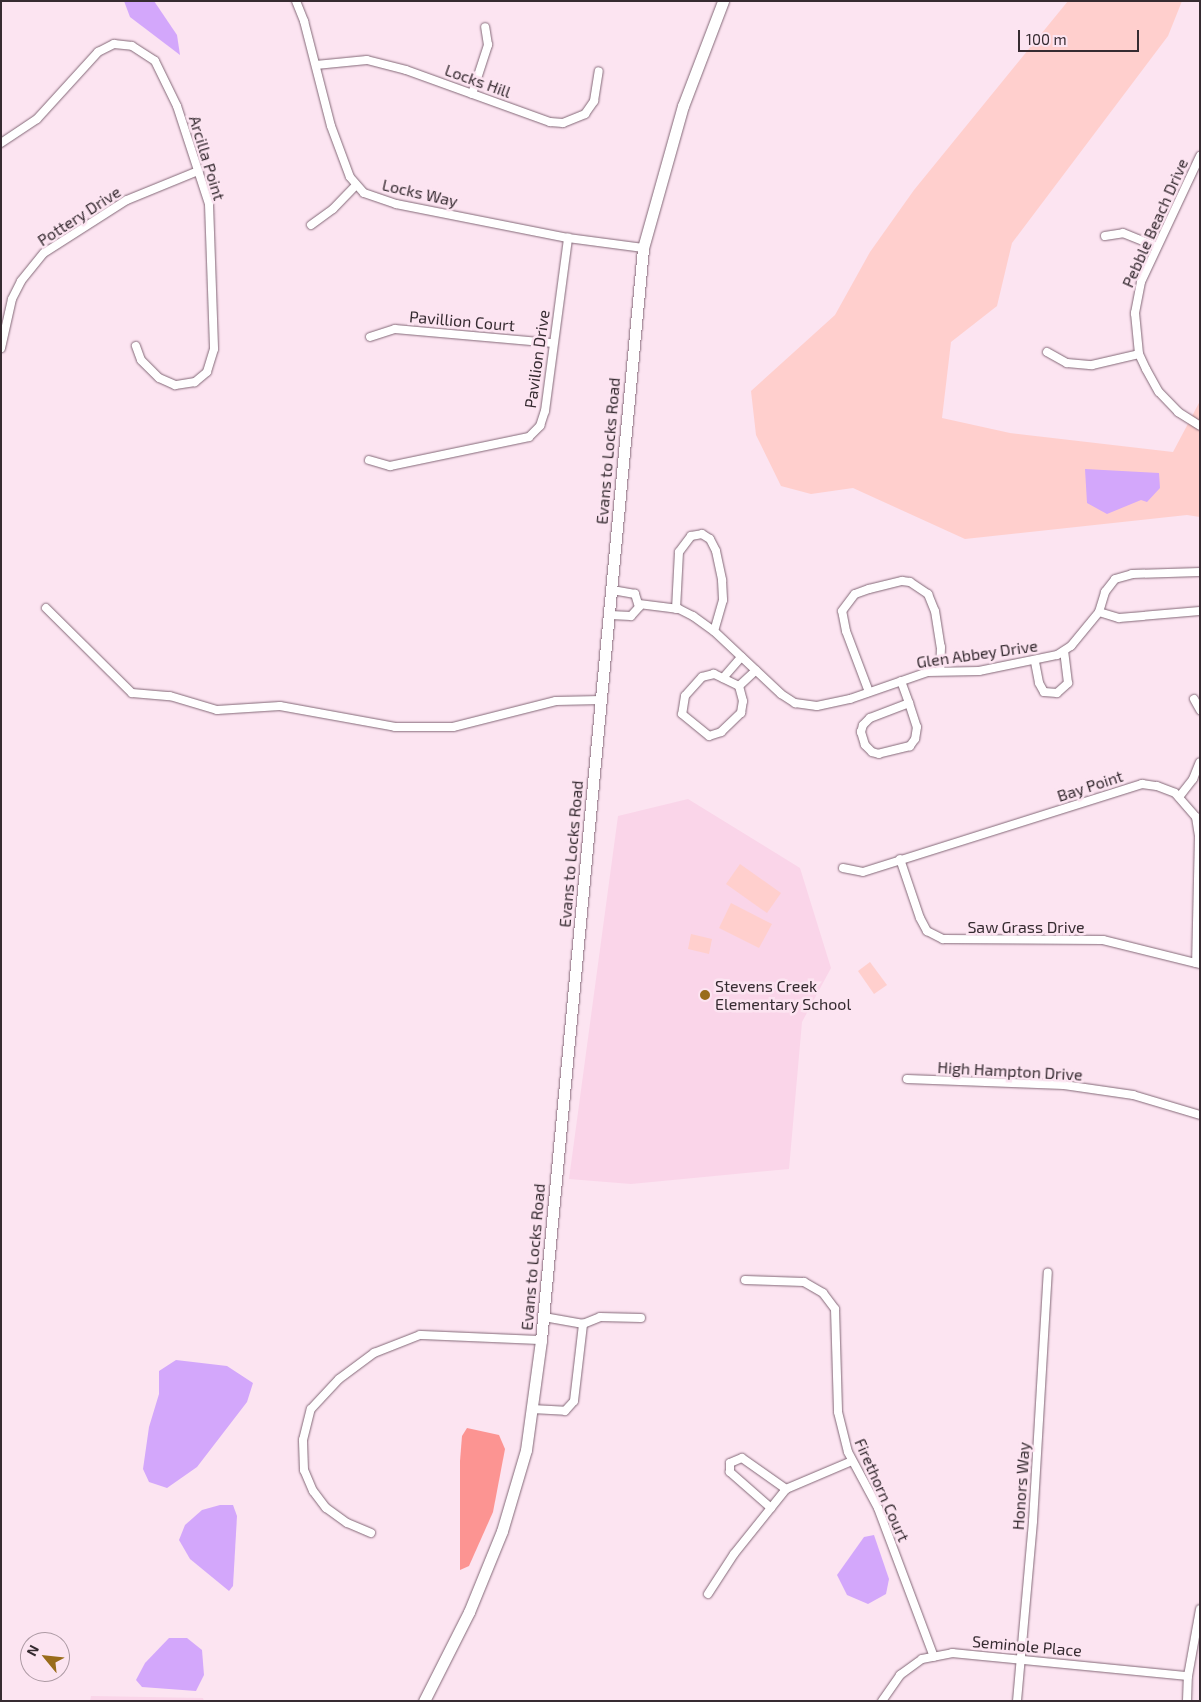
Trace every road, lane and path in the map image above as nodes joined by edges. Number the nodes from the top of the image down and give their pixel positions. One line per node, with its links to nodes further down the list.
1 (296, 1): 4 (street)
2 (723, 1): 15 (street, Evans to Locks Road)
3 (485, 27): 6 (street)
4 (316, 66): 6 (street, Locks Hill); 10 (street)
5 (599, 71): 6 (street, Locks Hill)
6 (472, 94)
7 (1, 143): 9 (street, Arcilla Point)
8 (1200, 156): 14 (street, Pebble Beach Drive)
9 (198, 171): 18 (street, Arcilla Point); 19 (street, Pottery Drive)
10 (356, 186): 11 (street); 13 (street, Locks Way)
11 (311, 225)
12 (1105, 236): 14 (street)
13 (568, 238): 15 (street, Locks Way); 17 (street, Pavilion Drive)
14 (1156, 246): 21 (street, Pebble Beach Drive)
15 (643, 248): 25 (street, Evans to Locks Road)
16 (370, 337): 17 (street, Pavillion Court)
17 (553, 343): 23 (street, Pavilion Drive)
18 (136, 346)
19 (1, 348)
20 (1047, 352): 21 (street)
21 (1139, 354): 22 (street, Pebble Beach Drive)
22 (1200, 426)
23 (369, 460)
24 (1200, 572): 30 (street, Glen Abbey Drive)
25 (612, 590): 26 (street, Glen Abbey Drive); 31 (street, Evans to Locks Road)
26 (639, 604): 28 (street, Glen Abbey Drive); 31 (street)
27 (46, 608): 43 (street)
28 (676, 609): 32 (street, Glen Abbey Drive); 32 (street)
29 (1200, 611): 30 (street)
30 (1099, 612): 33 (street, Glen Abbey Drive)
31 (610, 615): 43 (street, Evans to Locks Road)
32 (714, 631): 34 (street, Glen Abbey Drive)
33 (1064, 651): 35 (street, Glen Abbey Drive); 35 (street)
34 (741, 657): 36 (street, Glen Abbey Drive); 38 (street)
35 (1035, 662): 37 (street, Glen Abbey Drive)
36 (756, 670): 40 (street); 41 (street, Glen Abbey Drive)
37 (940, 671): 39 (street, Glen Abbey Drive); 41 (street)
38 (723, 678): 40 (street); 40 (street)
39 (902, 681): 41 (street, Glen Abbey Drive); 44 (street)
40 (739, 686)
41 (869, 692)
42 (1194, 699): 45 (street)
43 (602, 700): 55 (street, Evans to Locks Road)
44 (909, 703): 44 (street)
45 (1200, 710)
46 (1200, 762): 47 (street)
47 (1179, 798): 48 (street, Bay Point); 50 (street, Bay Point)
48 (900, 859): 49 (street, Bay Point); 50 (street, Saw Grass Drive)
49 (843, 868)
50 (1198, 963)
51 (906, 1079): 52 (street, High Hampton Drive)
52 (1200, 1115)
53 (1048, 1272): 67 (street, Honors Way)
54 (745, 1280): 60 (street, Firethorn Court)
55 (544, 1317): 57 (street); 58 (street, Evans to Locks Road)
56 (641, 1318): 57 (street)
57 (583, 1324): 59 (street)
58 (541, 1340): 59 (street, Evans to Locks Road); 63 (street)
59 (532, 1409): 69 (street, Evans to Locks Road)
60 (852, 1460): 61 (street); 66 (street, Firethorn Court)
61 (786, 1489): 62 (street); 62 (street)
62 (771, 1508): 64 (street)
63 (371, 1533)
64 (708, 1594)
65 (1200, 1609): 68 (street)
66 (934, 1657): 67 (street, Seminole Place); 70 (street, Seminole Place)
67 (1021, 1659): 68 (street, Seminole Place); 71 (street, Honors Way)
68 (1188, 1676): 72 (street)
69 (424, 1701)
70 (882, 1701)
71 (1018, 1701)
72 (1187, 1701)

